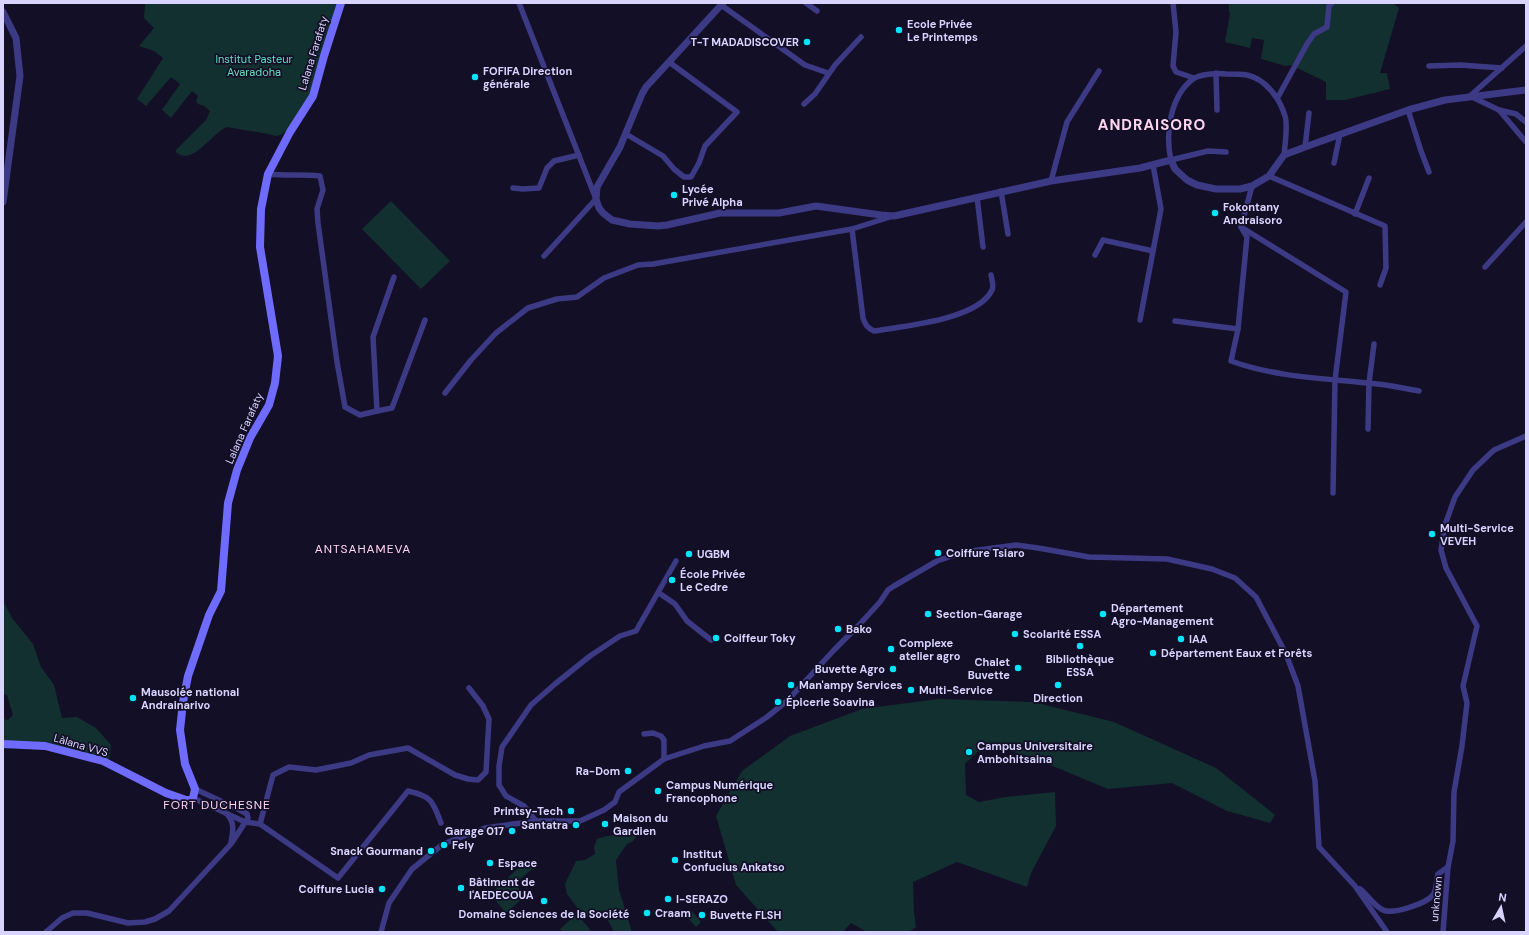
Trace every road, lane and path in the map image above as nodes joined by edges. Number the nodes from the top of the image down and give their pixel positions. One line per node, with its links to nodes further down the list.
1 (341, 3): 38 (main road, Lalana Farafaty)
2 (519, 3): 32 (street)
3 (806, 3): 7 (street)
4 (1172, 3): 17 (street)
5 (1332, 3): 20 (street)
6 (722, 4): 11 (street); 15 (street)
7 (817, 11)
8 (3, 12): 47 (street)
9 (862, 37): 15 (street)
10 (1526, 46): 13 (street)
11 (669, 62): 27 (street); 27 (street)
12 (1429, 66): 13 (street)
13 (1502, 68): 19 (street)
14 (1099, 71): 41 (street)
15 (828, 73): 21 (street)
16 (1216, 73): 17 (street); 20 (street); 22 (street)
17 (1194, 78): 34 (street)
18 (1526, 90): 19 (street)
19 (1470, 96): 23 (street); 24 (street)
20 (1278, 97): 33 (street)
21 (804, 104)
22 (1217, 110)
23 (1408, 110): 28 (street); 37 (street)
24 (1499, 110): 26 (street); 29 (street)
25 (1308, 113): 30 (street)
26 (1526, 122)
27 (626, 134): 46 (street)
28 (1340, 134): 30 (street); 35 (street)
29 (1526, 142)
30 (1305, 146): 33 (street)
31 (1226, 152): 34 (street)
32 (579, 155): 43 (street); 46 (street)
33 (1284, 155): 39 (street)
34 (1171, 160): 36 (street); 42 (street)
35 (1334, 163)
36 (1153, 166): 41 (street); 55 (street)
37 (1429, 172)
38 (268, 174): 71 (street); 82 (main road, Lalana Farafaty)
39 (1268, 176): 42 (street); 48 (street)
40 (1369, 178): 48 (street)
41 (1051, 181): 44 (street)
42 (1252, 186): 51 (street)
43 (512, 188)
44 (1001, 192): 45 (street); 53 (street)
45 (976, 197): 49 (street); 54 (street)
46 (596, 199): 49 (street); 57 (street)
47 (3, 202)
48 (1355, 214): 61 (street)
49 (894, 216): 52 (street)
50 (1526, 222): 58 (street)
51 (1241, 227): 65 (street); 67 (street)
52 (852, 229): 59 (street); 70 (street)
53 (1008, 234)
54 (983, 247)
55 (1152, 251): 56 (street); 63 (street)
56 (1095, 254)
57 (544, 256)
58 (1486, 267)
59 (991, 275)
60 (394, 277): 71 (street)
61 (1380, 286)
62 (425, 320): 71 (street)
63 (1140, 320)
64 (1174, 322): 65 (street)
65 (1238, 329): 67 (street)
66 (1374, 344): 68 (street)
67 (1335, 380): 68 (street); 74 (street)
68 (1369, 383): 69 (street); 72 (street)
69 (1419, 391)
70 (445, 393)
71 (377, 411)
72 (1368, 429)
73 (1526, 436): 90 (street, unknown)
74 (1333, 493)
75 (676, 561): 76 (street)
76 (659, 593): 77 (street); 85 (street)
77 (711, 640)
78 (469, 688): 88 (street)
79 (644, 734): 81 (street)
80 (3, 744): 83 (main road, Làlana VVS)
81 (664, 760): 85 (street); 91 (street)
82 (195, 789): 83 (main road); 86 (street)
83 (193, 798): 84 (street)
84 (226, 813): 86 (street); 89 (street)
85 (536, 821): 93 (street)
86 (245, 822): 88 (street); 89 (street)
87 (441, 823): 88 (street)
88 (260, 824)
89 (231, 844): 92 (street)
90 (1448, 867): 91 (street); 95 (street, unknown)
91 (1355, 886): 94 (street)
92 (46, 932)
93 (381, 932)
94 (1387, 932)
95 (1443, 932)

